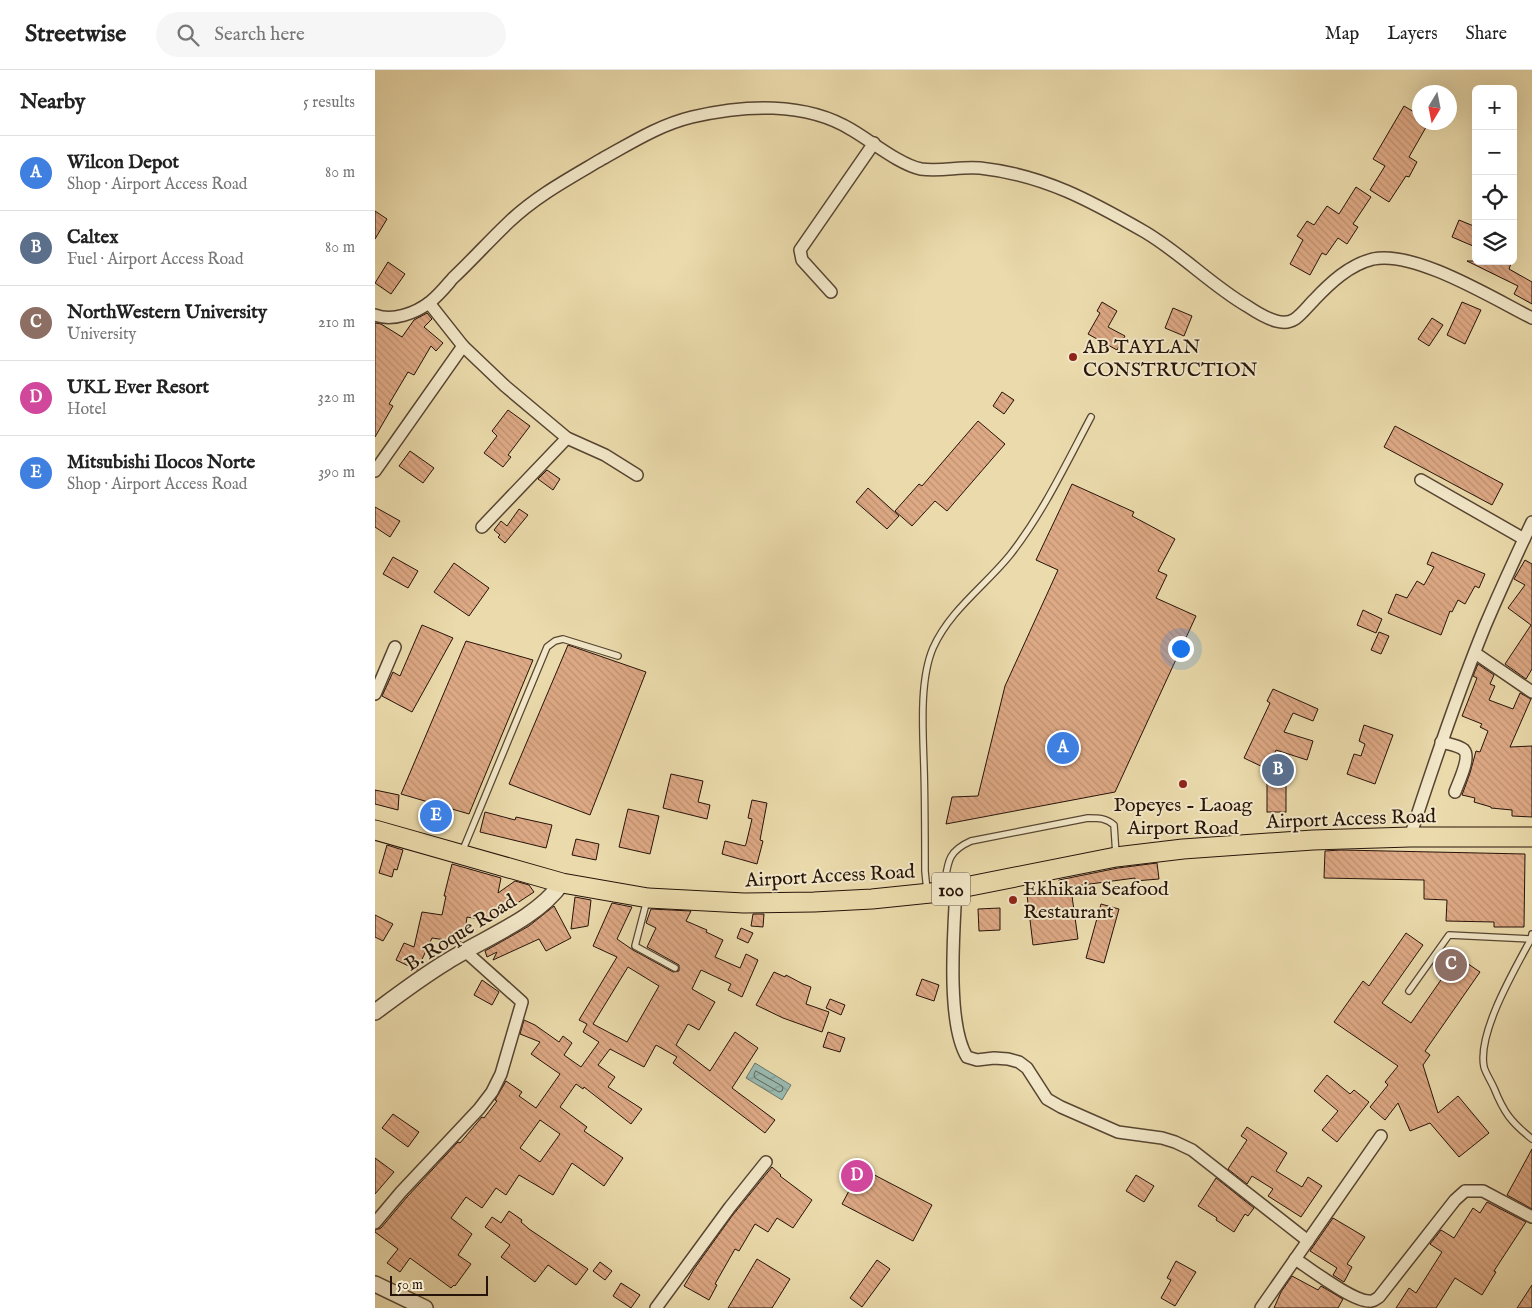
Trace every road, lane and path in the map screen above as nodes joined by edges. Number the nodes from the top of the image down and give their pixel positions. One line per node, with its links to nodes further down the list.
1 (874, 143): 2 (street); 3 (street); 5 (street)
2 (831, 292)
3 (429, 303): 4 (street); 6 (street)
4 (375, 315)
5 (1532, 318)
6 (463, 346): 8 (street); 9 (street)
7 (1091, 417): 28 (lane)
8 (567, 438): 10 (street); 13 (street)
9 (375, 471)
10 (637, 475)
11 (1421, 480): 14 (street)
12 (1532, 522): 14 (street)
13 (482, 527)
14 (1524, 539): 16 (street)
15 (395, 647): 19 (street)
16 (1475, 652): 18 (street); 20 (street)
17 (618, 656): 25 (lane)
18 (1532, 692)
19 (375, 694)
20 (1441, 742): 21 (street); 23 (street)
21 (1455, 792)
22 (375, 830): 25 (main road, Airport Access Road / 100)
23 (1410, 837): 24 (main road, Airport Access Road / 100); 26 (main road, Airport Access Road / 100)
24 (1532, 837)
25 (462, 854): 27 (main road, Airport Access Road / 100)
26 (1116, 857): 28 (main road, Airport Access Road / 100); 28 (lane)
27 (562, 883): 29 (main road, Airport Access Road / 100); 31 (street, B. Roque Road)
28 (943, 891): 29 (main road, Airport Access Road / 100); 40 (street)
29 (648, 898): 32 (lane)
30 (1532, 937): 33 (lane); 36 (lane)
31 (465, 951): 34 (street, B. Roque Road); 39 (street)
32 (675, 968)
33 (1409, 991)
34 (375, 1012)
35 (1381, 1136): 40 (street)
36 (1532, 1139)
37 (766, 1162): 44 (street)
38 (1532, 1217): 41 (street)
39 (375, 1223)
40 (1308, 1241): 41 (street)
41 (1295, 1259): 45 (street)
42 (375, 1284): 43 (street)
43 (425, 1308)
44 (656, 1308)
45 (1261, 1308)

